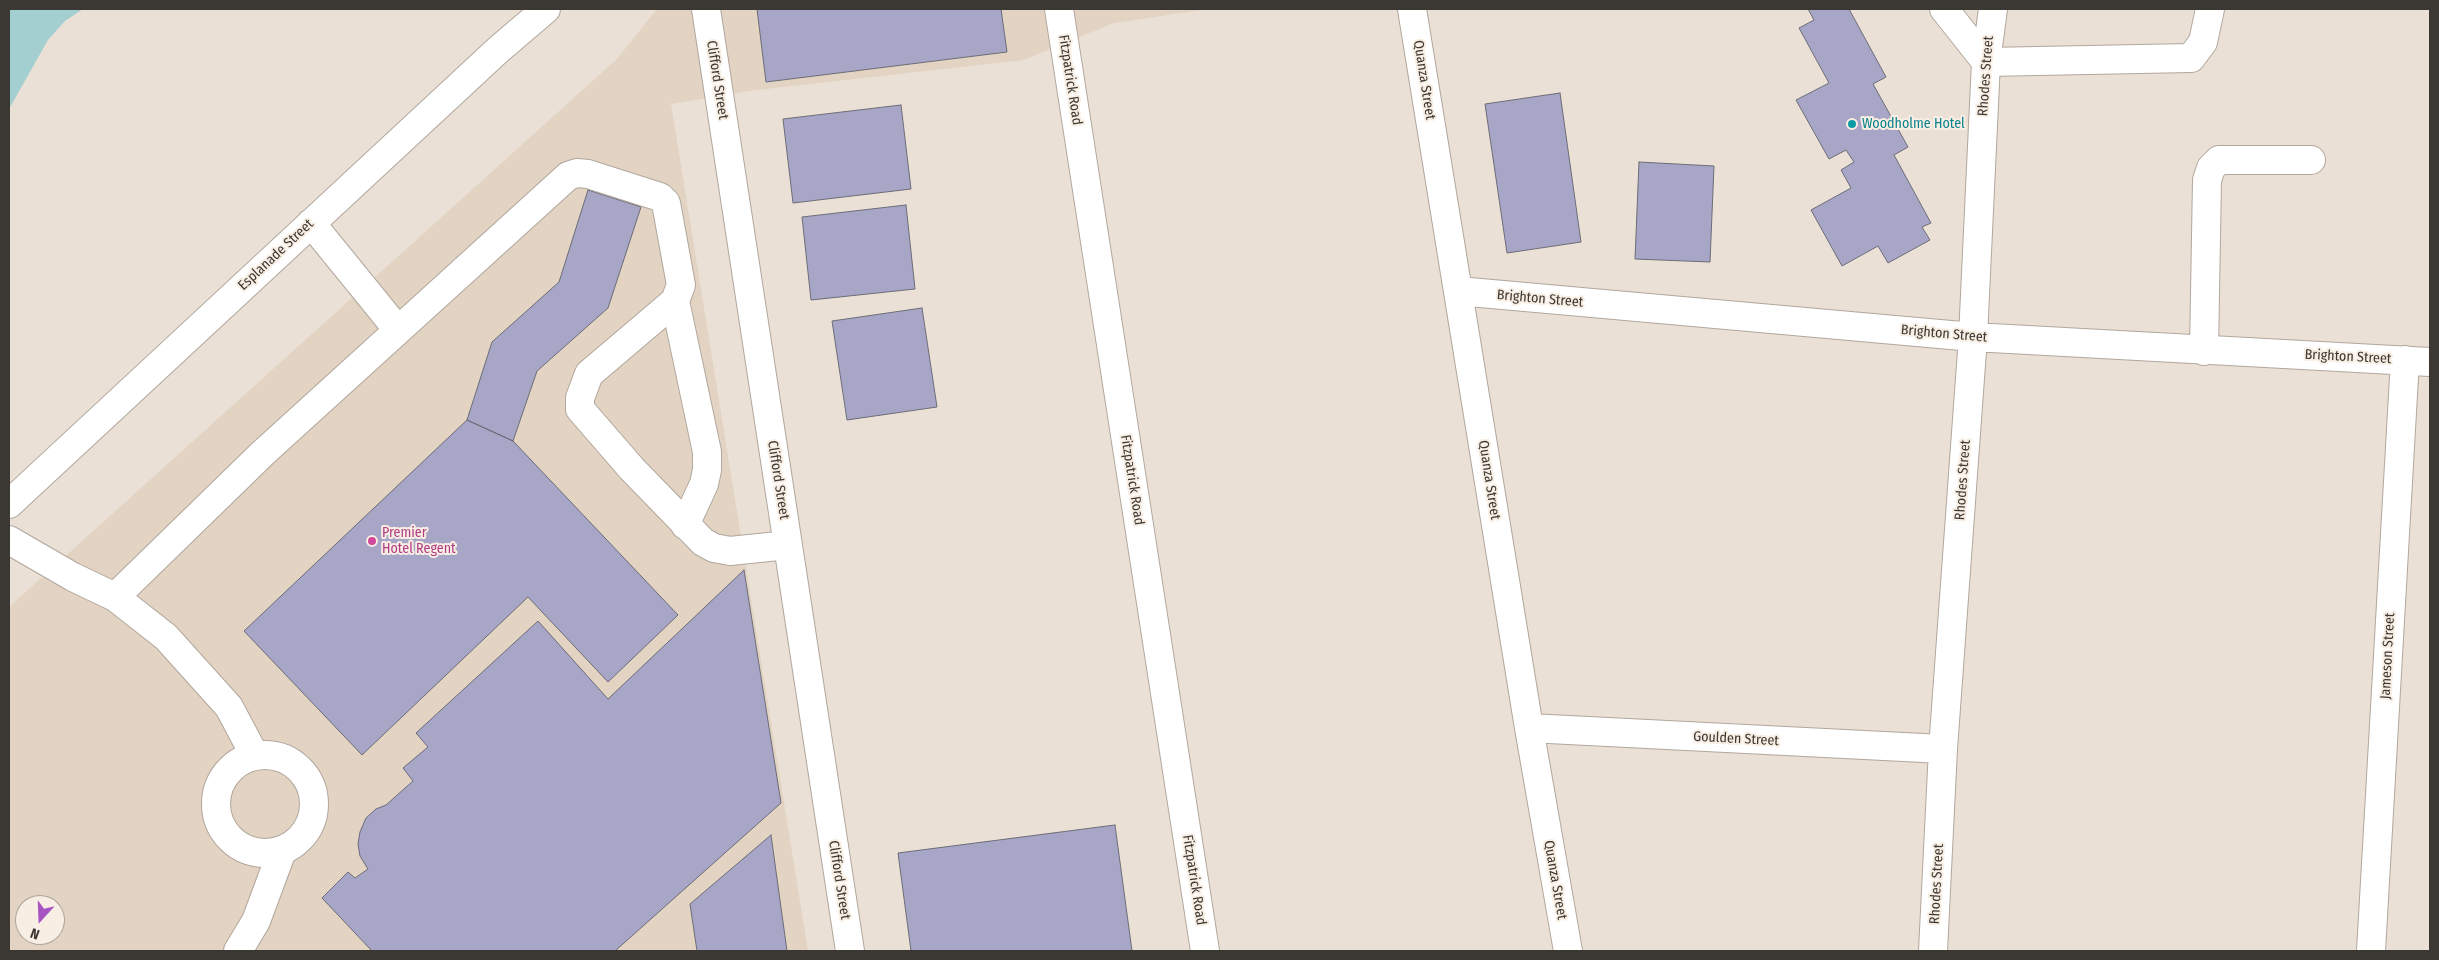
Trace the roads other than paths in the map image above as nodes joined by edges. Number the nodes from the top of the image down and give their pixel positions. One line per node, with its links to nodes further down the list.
1 (546, 9): 10 (street, Esplanade Street)
2 (706, 9): 20 (street, Clifford Street)
3 (1059, 9): 28 (street, Fitzpatrick Road)
4 (1412, 9): 11 (street, Quanza Street)
5 (1944, 9): 8 (street)
6 (1993, 9): 8 (street, Rhodes Street)
7 (2210, 9): 8 (street)
8 (1986, 62): 14 (street, Rhodes Street)
9 (2311, 160): 15 (street)
10 (312, 223): 13 (street); 17 (street, Esplanade Street)
11 (1458, 291): 14 (street, Brighton Street); 22 (street, Quanza Street)
12 (675, 300): 13 (street); 18 (street); 18 (street)
13 (398, 330): 21 (street)
14 (1973, 337): 15 (street, Brighton Street); 23 (street, Rhodes Street)
15 (2204, 351): 16 (street, Brighton Street)
16 (2418, 361): 31 (street, Jameson Street)
17 (9, 504)
18 (685, 524): 20 (street)
19 (9, 540): 21 (street)
20 (788, 545): 27 (street, Clifford Street)
21 (115, 597): 24 (street)
22 (1529, 728): 23 (street, Goulden Street); 29 (street, Quanza Street)
23 (1943, 749): 30 (street, Rhodes Street)
24 (255, 756): 25 (street); 25 (street)
25 (282, 851): 26 (street)
26 (238, 951)
27 (850, 951)
28 (1205, 951)
29 (1568, 951)
30 (1933, 951)
31 (2371, 951)

